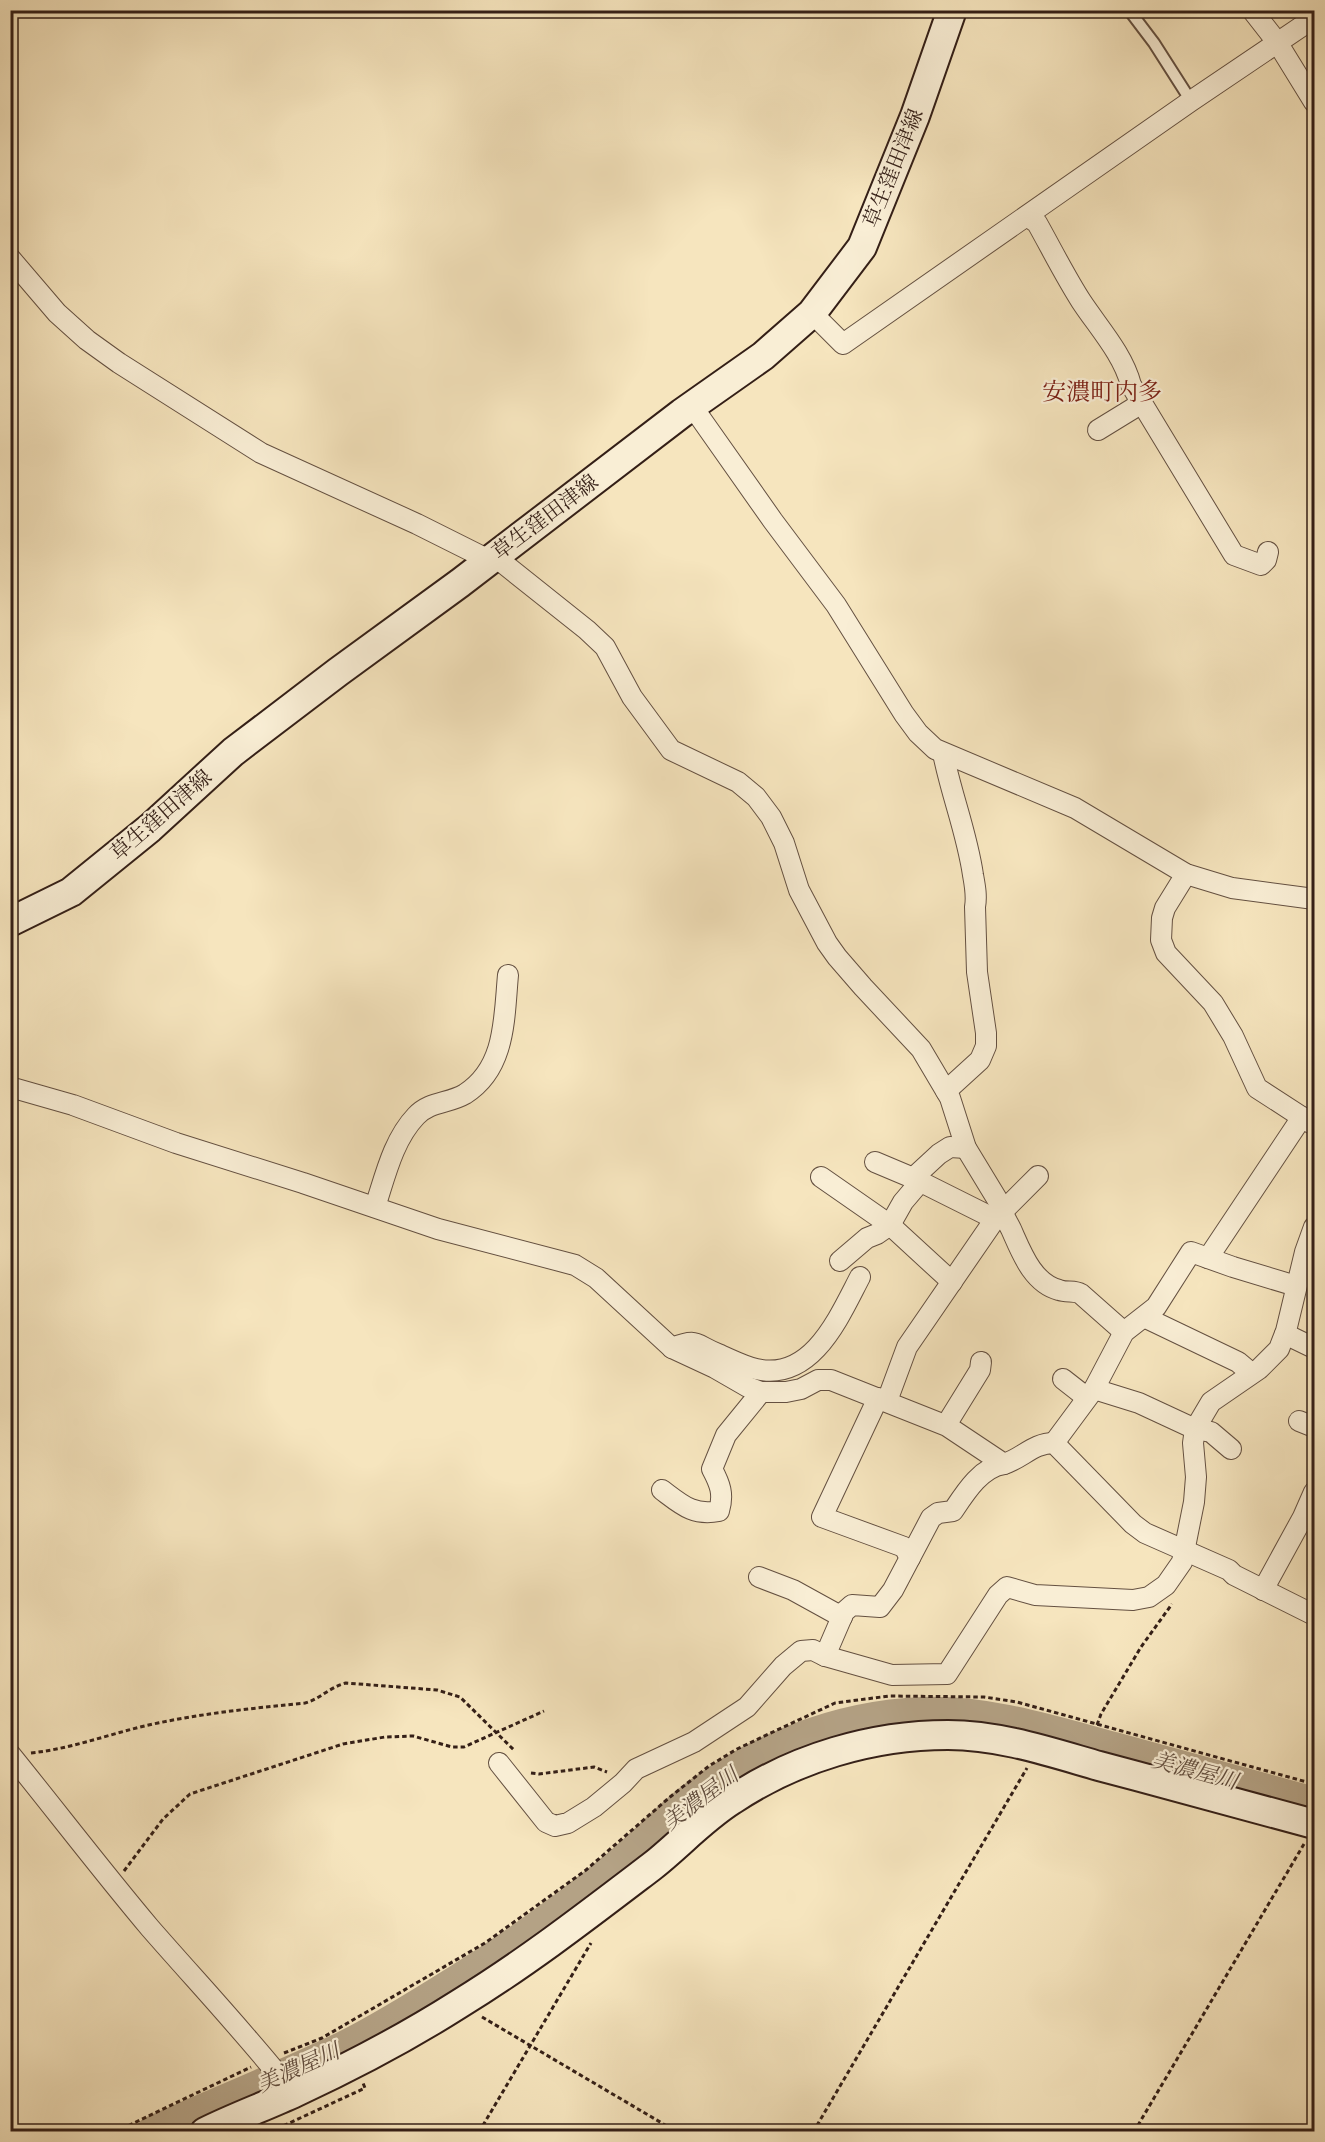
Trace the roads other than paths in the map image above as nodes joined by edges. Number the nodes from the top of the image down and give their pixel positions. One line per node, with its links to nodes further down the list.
1 (952, 10): 10 (main road, 草生窪田津線)
2 (1129, 10): 6 (lane)
3 (1252, 10): 5 (street)
4 (1314, 18): 5 (street)
5 (1277, 42): 6 (street); 7 (street)
6 (1191, 101): 8 (street)
7 (1314, 102)
8 (1027, 216): 10 (street); 11 (street)
9 (10, 258): 15 (street)
10 (812, 313): 12 (main road, 草生窪田津線)
11 (1142, 403): 13 (street); 14 (street)
12 (692, 406): 15 (main road, 草生窪田津線); 16 (street)
13 (1098, 430)
14 (1269, 552)
15 (491, 558): 19 (main road, 草生窪田津線); 22 (street)
16 (943, 753): 17 (street); 22 (street)
17 (1186, 874): 18 (street); 23 (street)
18 (1314, 899)
19 (10, 922)
20 (508, 975): 29 (street)
21 (10, 1087): 29 (street)
22 (946, 1091): 24 (street)
23 (1308, 1121): 33 (street)
24 (966, 1148): 28 (street); 30 (street)
25 (875, 1162): 28 (street)
26 (1038, 1176): 30 (street)
27 (821, 1177): 31 (street)
28 (916, 1180): 30 (street); 31 (street)
29 (375, 1207): 41 (street)
30 (999, 1217): 36 (street); 39 (street)
31 (890, 1225): 34 (street); 36 (street)
32 (1314, 1227): 37 (street)
33 (1208, 1258): 37 (street); 38 (street)
34 (840, 1261)
35 (860, 1277): 41 (street)
36 (952, 1281): 48 (street)
37 (1296, 1286): 40 (street)
38 (1144, 1317): 39 (street); 44 (street)
39 (1124, 1332): 47 (street)
40 (1285, 1334): 42 (street); 44 (street)
41 (672, 1348): 46 (street)
42 (1314, 1348)
43 (981, 1362): 49 (street)
44 (1251, 1373): 50 (street)
45 (1063, 1379): 47 (street)
46 (761, 1392): 48 (street); 54 (street)
47 (1090, 1393): 50 (street); 51 (street)
48 (882, 1400): 49 (street); 58 (street)
49 (946, 1425): 53 (street)
50 (1195, 1429): 52 (street); 57 (street)
51 (1054, 1443): 53 (street); 57 (street)
52 (1231, 1449)
53 (1004, 1464): 58 (street)
54 (662, 1490)
55 (1314, 1492): 56 (street)
56 (1309, 1520): 60 (street)
57 (1185, 1551): 60 (street); 63 (street)
58 (909, 1558): 62 (street)
59 (759, 1577): 62 (street)
60 (1263, 1590): 61 (street)
61 (1314, 1615)
62 (842, 1617): 63 (street)
63 (825, 1656): 65 (street)
64 (11, 1755): 67 (street)
65 (499, 1763)
66 (1311, 1830): 67 (main road)
67 (290, 2089): 68 (main road)
68 (205, 2132)

